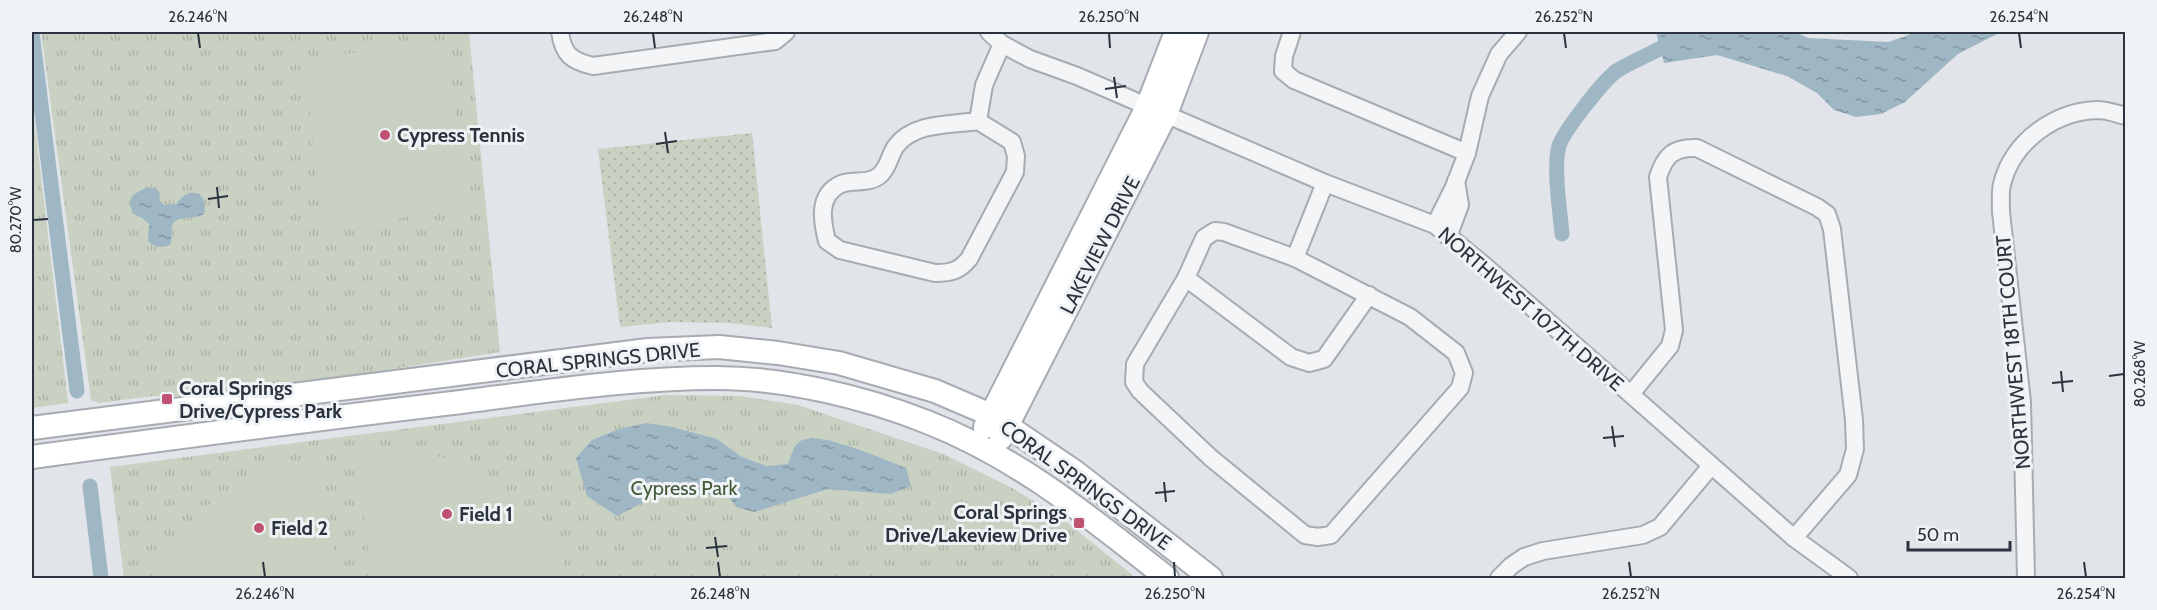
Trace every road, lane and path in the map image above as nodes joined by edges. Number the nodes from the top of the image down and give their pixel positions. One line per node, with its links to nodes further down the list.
1 (560, 32): 2 (street)
2 (786, 32)
3 (989, 32): 8 (street, NORTHWEST 107TH DRIVE)
4 (1176, 32): 9 (main road, LAKEVIEW DRIVE)
5 (1197, 32): 9 (main road, LAKEVIEW DRIVE)
6 (1292, 32): 12 (street)
7 (1518, 32): 12 (street)
8 (1002, 44): 9 (street, NORTHWEST 107TH DRIVE); 11 (street)
9 (1157, 111): 14 (street, NORTHWEST 107TH DRIVE); 21 (main road, LAKEVIEW DRIVE)
10 (2126, 116): 31 (street, NORTHWEST 18TH COURT)
11 (978, 121): 11 (street)
12 (1467, 153): 13 (street)
13 (1456, 181): 15 (street); 16 (street)
14 (1325, 183): 15 (street, NORTHWEST 107TH DRIVE); 17 (street)
15 (1435, 225): 16 (street, NORTHWEST 107TH DRIVE)
16 (1448, 237): 20 (street, NORTHWEST 107TH DRIVE)
17 (1295, 258): 18 (street); 19 (street)
18 (1186, 278): 19 (street); 19 (street)
19 (1369, 295)
20 (1630, 394): 25 (street, NORTHWEST 107TH DRIVE); 26 (street)
21 (999, 420): 22 (main road, CORAL SPRINGS DRIVE); 23 (main road, LAKEVIEW DRIVE); 28 (main road, CORAL SPRINGS DRIVE)
22 (32, 428)
23 (985, 448): 24 (main road, CORAL SPRINGS DRIVE); 27 (main road, CORAL SPRINGS DRIVE)
24 (32, 457)
25 (1711, 466): 26 (street, NORTHWEST 107TH DRIVE); 29 (street)
26 (1794, 538): 30 (street, NORTHWEST 107TH DRIVE)
27 (1167, 579)
28 (1211, 579)
29 (1499, 579)
30 (1849, 579)
31 (2026, 579)

